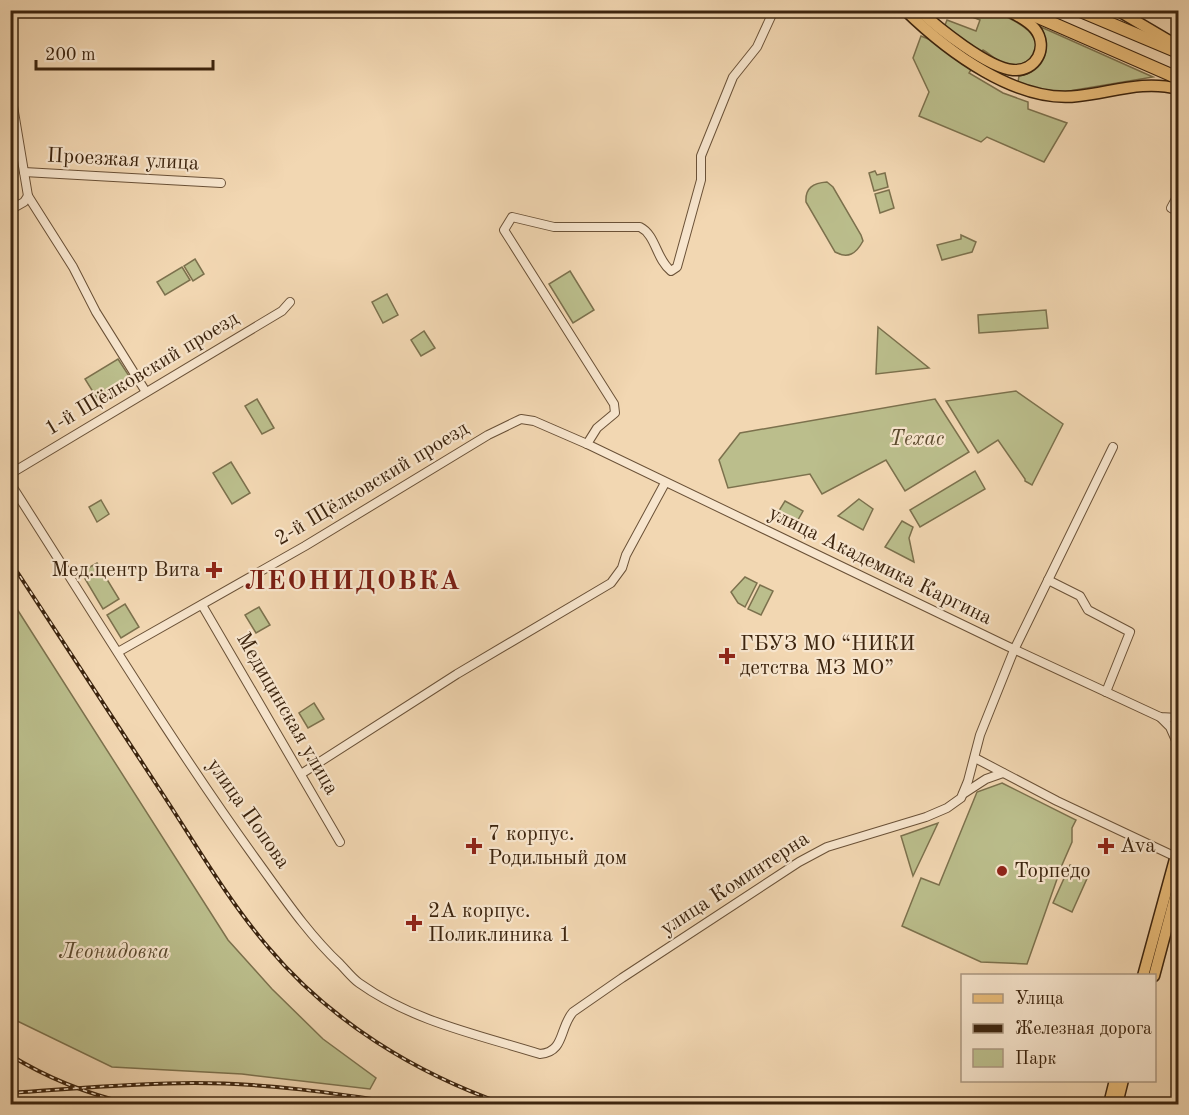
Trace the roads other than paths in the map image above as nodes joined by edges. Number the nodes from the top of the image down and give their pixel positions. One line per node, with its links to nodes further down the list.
1 (774, 10): 25 (street)
2 (905, 10): 12 (main road)
3 (919, 10): 12 (main road)
4 (1008, 10): 12 (main road)
5 (1022, 10): 13 (highway)
6 (1078, 10): 11 (highway)
7 (1117, 10): 9 (main road)
8 (1126, 10): 9 (street)
9 (1149, 30): 10 (main road)
10 (1179, 46)
11 (1179, 52)
12 (977, 60): 15 (main road)
13 (1179, 78)
14 (10, 87): 16 (street)
15 (1179, 89)
16 (24, 172): 17 (street, Проезжая улица); 19 (street)
17 (221, 183)
18 (1179, 195): 21 (street)
19 (28, 196): 20 (street); 23 (street)
20 (10, 210)
21 (1179, 212)
22 (290, 302): 23 (street, 1-й Щёлковский проезд)
23 (146, 392): 27 (street, 1-й Щёлковский проезд)
24 (521, 419): 25 (street, улица Академика Каргина); 31 (street, 2-й Щёлковский проезд)
25 (587, 444): 29 (street, улица Академика Каргина)
26 (1113, 447): 30 (street)
27 (10, 474)
28 (10, 483): 33 (street, улица Попова)
29 (665, 483): 32 (street, улица Академика Каргина); 40 (street)
30 (1048, 580): 32 (street); 34 (street)
31 (202, 605): 33 (street, 2-й Щёлковский проезд); 40 (street, Медицинская улица)
32 (1014, 650): 34 (street, улица Академика Каргина); 38 (street)
33 (118, 651): 47 (street, улица Попова)
34 (1106, 692): 35 (street, улица Академика Каргина)
35 (1160, 717): 36 (street); 37 (street)
36 (1179, 718)
37 (1179, 746)
38 (975, 758): 39 (street); 41 (street)
39 (1003, 773): 41 (street, улица Коминтерна); 43 (street)
40 (301, 774): 42 (street, Медицинская улица)
41 (963, 795): 47 (street, улица Коминтерна)
42 (340, 842)
43 (1177, 853): 45 (main road)
44 (1179, 886): 46 (main road)
45 (1143, 974)
46 (1154, 974)
47 (549, 1053)
48 (1119, 1082): 49 (main road); 50 (main road)
49 (1109, 1104)
50 (1117, 1104)

